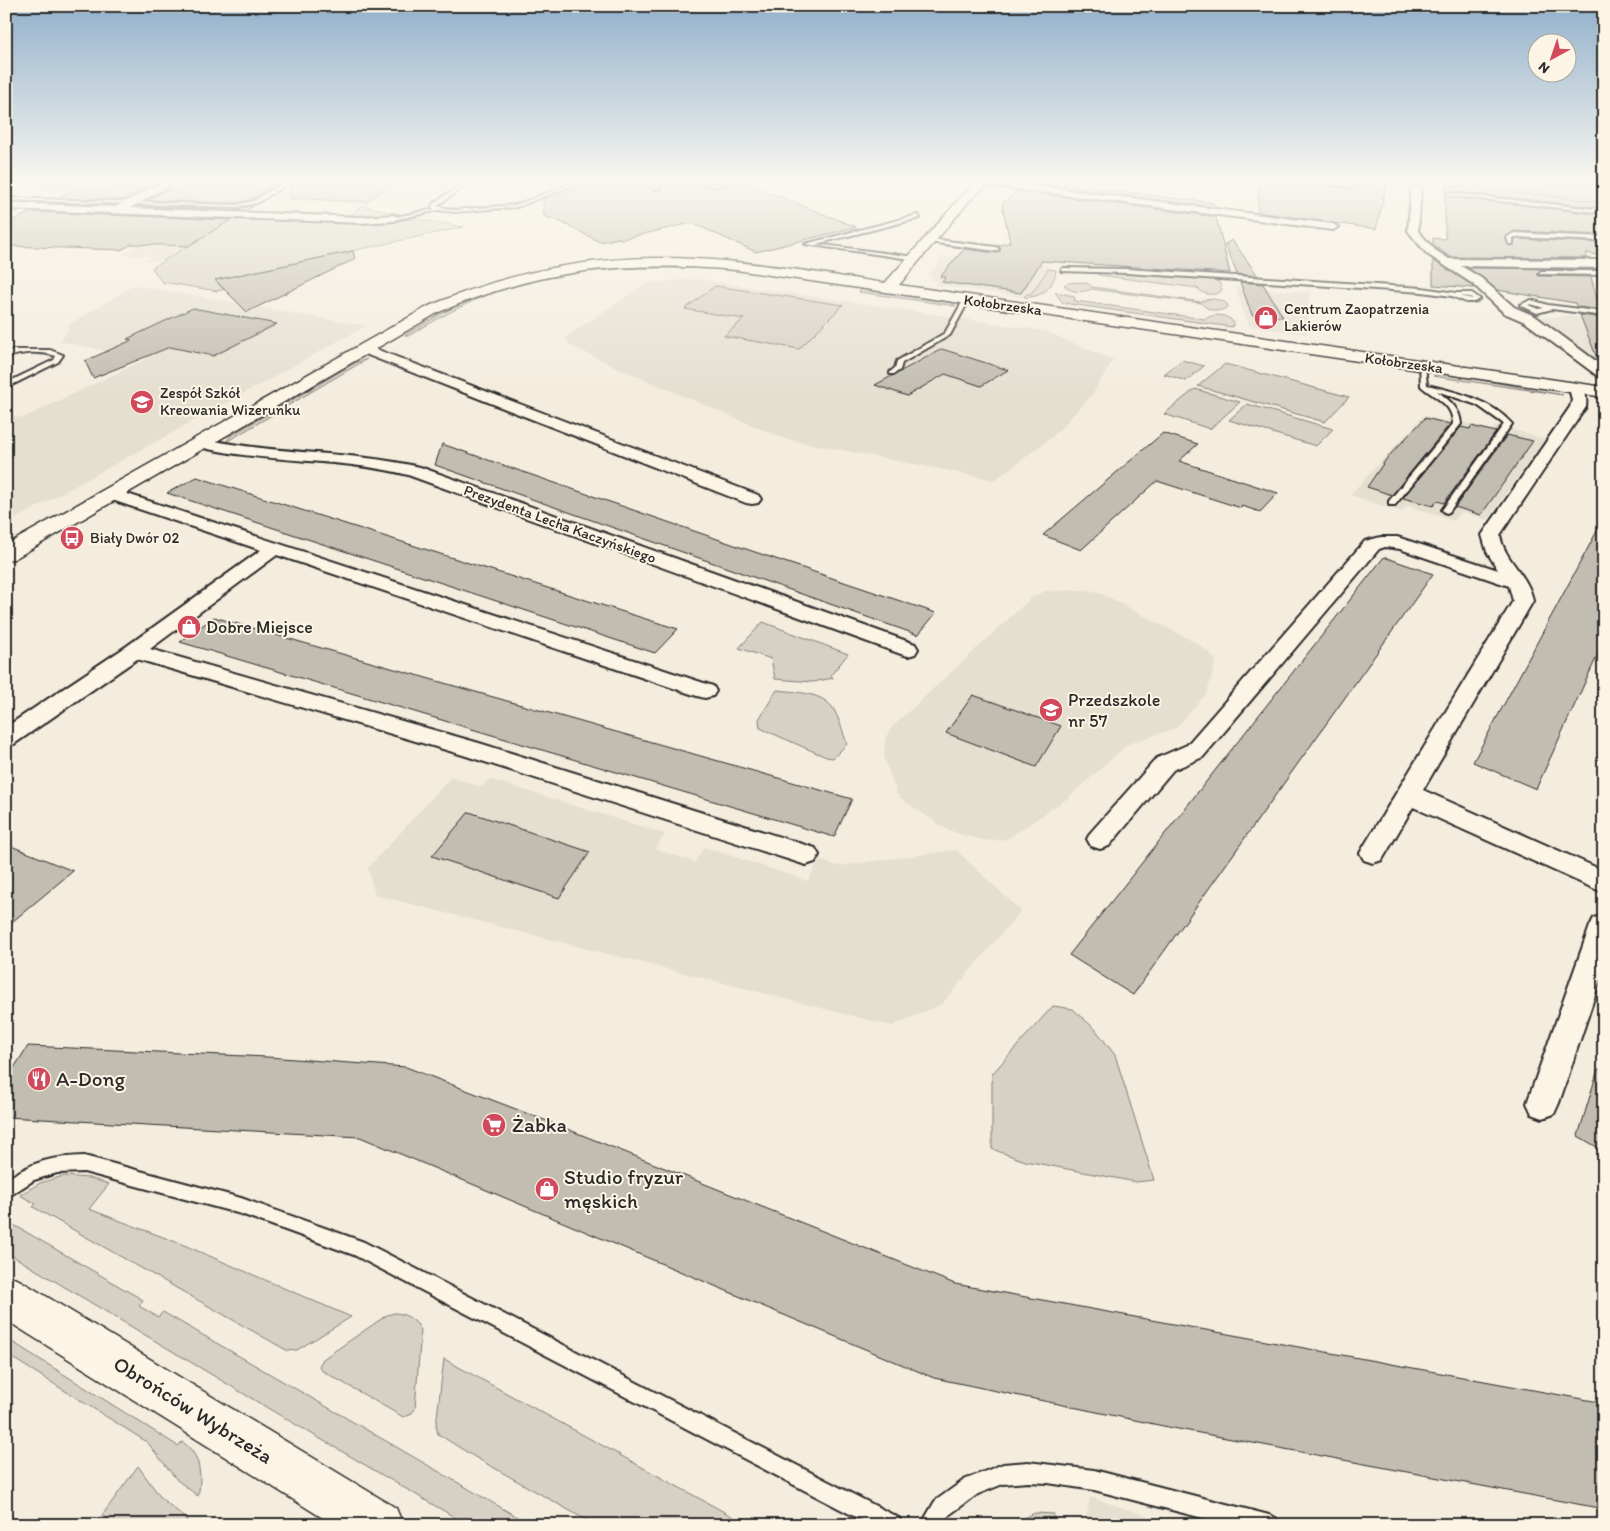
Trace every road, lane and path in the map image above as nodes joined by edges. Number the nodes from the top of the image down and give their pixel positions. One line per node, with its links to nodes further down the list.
1 (854, 250): 4 (lane)
2 (923, 250): 4 (street)
3 (1429, 250): 5 (street)
4 (915, 259): 12 (street)
5 (1445, 262): 6 (street); 11 (street)
6 (1504, 264): 7 (street); 11 (street)
7 (1604, 264)
8 (1063, 270): 13 (lane)
9 (1541, 273): 10 (lane)
10 (1604, 273)
11 (1477, 281): 21 (street)
12 (888, 288): 14 (street, Kołobrzeska); 17 (street, Kołobrzeska)
13 (1455, 296)
14 (966, 300): 19 (street, Kołobrzeska); 20 (lane)
15 (1548, 307): 16 (lane)
16 (1604, 314)
17 (365, 349): 26 (street); 28 (street)
18 (6, 356): 22 (lane)
19 (1422, 366): 23 (lane); 24 (street, Kołobrzeska)
20 (892, 373)
21 (1604, 374)
22 (6, 386)
23 (1424, 386): 29 (lane); 30 (lane)
24 (1576, 388): 25 (street, Kołobrzeska); 33 (street)
25 (1604, 392)
26 (201, 443): 27 (street); 34 (street, Prezydenta Lecha Kaczyńskiego)
27 (112, 494): 31 (street); 32 (street)
28 (752, 499)
29 (1392, 503)
30 (1446, 510)
31 (274, 549): 35 (street); 36 (street)
32 (6, 554)
33 (1516, 582): 38 (street); 39 (street)
34 (908, 649)
35 (134, 651): 37 (street); 41 (street)
36 (705, 691)
37 (6, 738)
38 (1408, 794): 40 (street); 42 (street)
39 (1100, 839)
40 (1373, 853)
41 (806, 855)
42 (1604, 883)
43 (1604, 926): 44 (street)
44 (1543, 1103)
45 (6, 1190): 48 (lane)
46 (6, 1296): 47 (street, Obrońców Wybrzeża)
47 (379, 1525)
48 (892, 1525)
49 (931, 1525): 50 (lane)
50 (1269, 1525)

